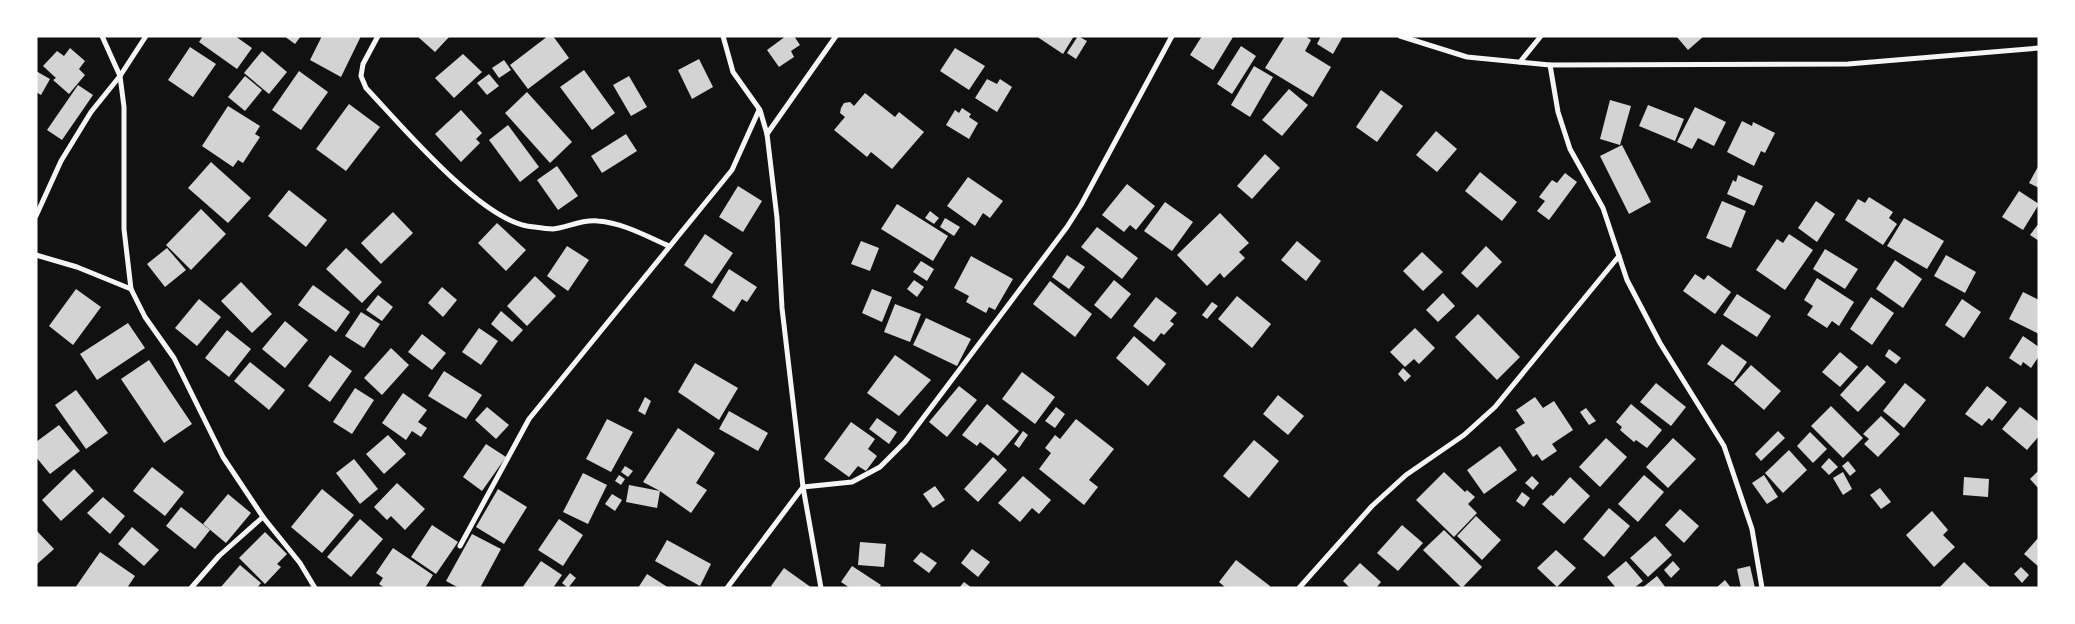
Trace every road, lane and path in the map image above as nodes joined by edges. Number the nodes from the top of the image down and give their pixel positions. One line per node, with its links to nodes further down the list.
1 (102, 36): 12 (street)
2 (146, 36): 12 (street)
3 (378, 36): 16 (street)
4 (723, 36): 13 (street)
5 (836, 36): 14 (street)
6 (1172, 36): 20 (street)
7 (1400, 36): 10 (street)
8 (1541, 36): 10 (street)
9 (2039, 48): 11 (street)
10 (1520, 62): 11 (street)
11 (1550, 65): 18 (street)
12 (120, 76): 15 (street); 19 (street)
13 (760, 110): 14 (street); 16 (street)
14 (767, 134): 20 (street)
15 (36, 216)
16 (669, 246): 22 (street)
17 (36, 255): 19 (street)
18 (1619, 256): 27 (street); 28 (street)
19 (131, 289): 21 (street)
20 (803, 487): 25 (street); 26 (street)
21 (263, 517): 23 (street); 24 (street)
22 (460, 546)
23 (191, 588)
24 (315, 588)
25 (728, 588)
26 (821, 588)
27 (1299, 588)
28 (1762, 588)

